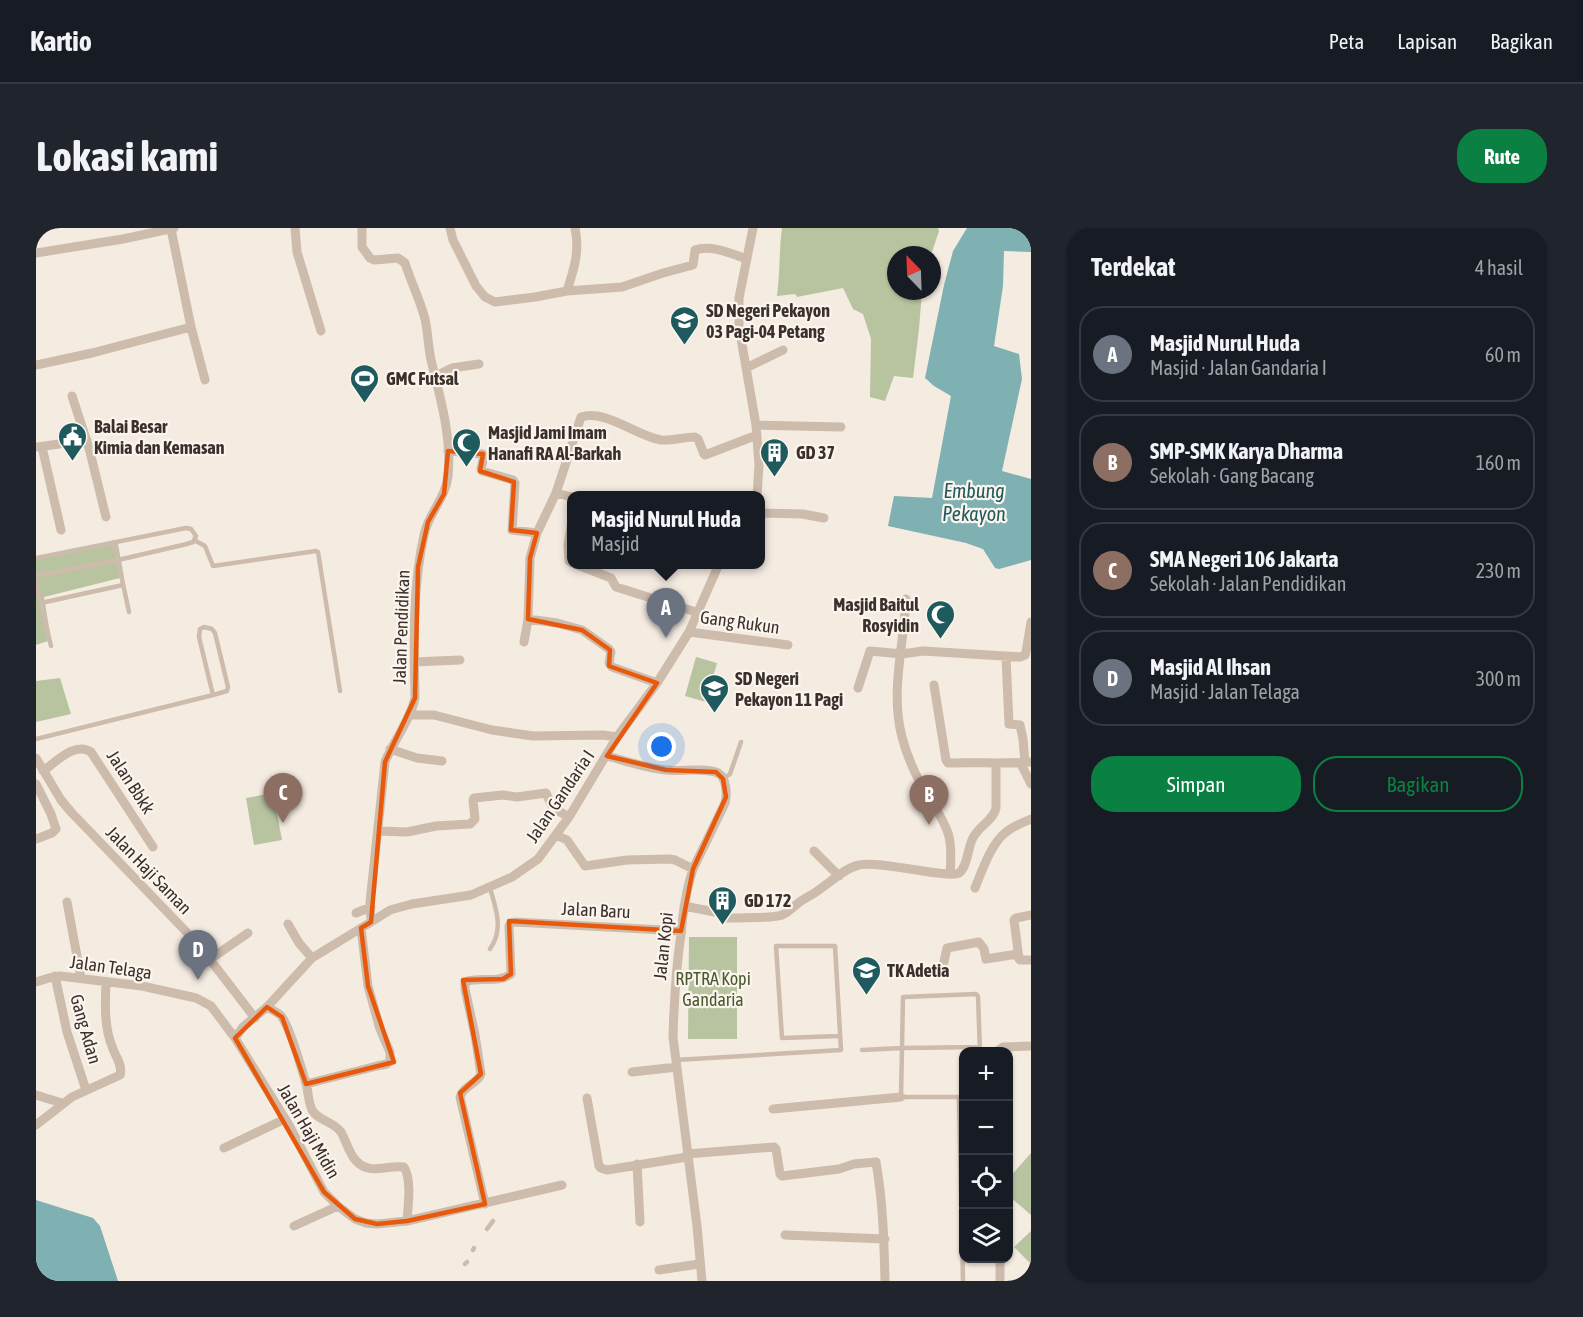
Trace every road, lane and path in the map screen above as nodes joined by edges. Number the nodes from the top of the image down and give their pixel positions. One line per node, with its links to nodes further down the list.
1 (172, 228): 7 (street); 10 (street)
2 (295, 228): 11 (street)
3 (362, 228): 16 (street, Jalan Pendidikan)
4 (450, 228): 9 (street)
5 (576, 228): 9 (street)
6 (753, 228): 8 (street)
7 (36, 253)
8 (747, 259): 9 (street); 15 (street)
9 (567, 291)
10 (191, 327): 14 (street); 17 (street)
11 (321, 331)
12 (783, 350): 15 (street)
13 (479, 364): 16 (street)
14 (36, 365)
15 (746, 368): 20 (street)
16 (436, 376): 23 (street, Jalan Pendidikan)
17 (205, 380)
18 (72, 396): 21 (street)
19 (842, 427): 20 (street)
20 (757, 430): 24 (street); 25 (street)
21 (87, 440): 22 (street); 28 (street)
22 (39, 447): 30 (street)
23 (448, 451): 31 (street); 54 (street, Jalan Pendidikan)
24 (757, 491)
25 (556, 493): 26 (street); 31 (street)
26 (567, 495)
27 (765, 513): 29 (street)
28 (106, 517)
29 (824, 518)
30 (61, 530)
31 (537, 533): 45 (street)
32 (194, 540): 33 (lane); 35 (lane); 58 (lane)
33 (114, 542): 34 (lane); 35 (lane)
34 (36, 558)
35 (118, 560): 38 (lane); 40 (lane)
36 (589, 569): 44 (street)
37 (717, 569): 44 (street, Jalan Gandaria I)
38 (36, 576)
39 (36, 582): 42 (lane)
40 (123, 585): 42 (lane); 43 (lane)
41 (906, 599): 51 (street)
42 (41, 603): 50 (lane)
43 (129, 612)
44 (696, 612): 47 (street, Jalan Gandaria I)
45 (528, 619): 48 (street); 55 (street)
46 (1031, 622): 52 (street)
47 (688, 632): 49 (street, Gang Rukun); 55 (street, Jalan Gandaria I)
48 (524, 642)
49 (788, 645)
50 (51, 646)
51 (902, 654): 52 (street); 57 (street); 81 (street)
52 (1006, 657): 68 (street)
53 (460, 660): 54 (street)
54 (414, 662): 60 (street, Jalan Pendidikan)
55 (657, 683): 61 (street, Jalan Gandaria I)
56 (934, 685): 67 (street)
57 (858, 688)
58 (340, 691)
59 (213, 695): 59 (lane); 62 (lane)
60 (410, 715): 61 (street); 64 (street, Jalan Pendidikan)
61 (617, 737): 65 (street, Jalan Gandaria I)
62 (36, 740)
63 (741, 742): 70 (lane)
64 (390, 749): 66 (street); 75 (street, Jalan Pendidikan)
65 (607, 756): 70 (street); 73 (street, Jalan Gandaria I)
66 (442, 761)
67 (996, 763): 68 (street); 81 (street)
68 (1026, 763): 72 (street)
69 (38, 765): 78 (street, Jalan Bbkk); 98 (street, Jalan Haji Saman)
70 (723, 779): 80 (street, Jalan Kopi)
71 (36, 784): 77 (street)
72 (1031, 784)
73 (569, 817): 75 (street); 76 (street, Jalan Gandaria I)
74 (1031, 819): 84 (street)
75 (378, 831): 87 (street, Jalan Pendidikan)
76 (556, 835): 80 (street); 83 (street, Jalan Gandaria I)
77 (36, 838)
78 (153, 847)
79 (813, 851): 82 (street)
80 (693, 869): 86 (street, Jalan Kopi)
81 (950, 874): 82 (street)
82 (839, 876): 86 (street)
83 (490, 888): 90 (street, Jalan Gandaria I); 95 (lane)
84 (975, 888)
85 (67, 902): 102 (street)
86 (684, 906): 93 (street, Jalan Kopi)
87 (370, 907): 88 (street); 90 (street, Jalan Pendidikan)
88 (356, 913)
89 (1031, 915): 96 (street)
90 (372, 922): 92 (street, Jalan Gandaria I)
91 (288, 924): 97 (street)
92 (361, 928): 97 (street, Jalan Gandaria I); 117 (street)
93 (681, 931): 115 (street, Jalan Kopi); 132 (street, Jalan Baru)
94 (248, 933): 98 (street)
95 (490, 949)
96 (1018, 954): 99 (street); 100 (street)
97 (312, 958): 105 (street, Jalan Gandaria I)
98 (209, 960): 106 (street, Jalan Haji Saman)
99 (1031, 960)
100 (943, 966)
101 (55, 976): 102 (street, Jalan Telaga); 103 (street, Jalan Telaga); 118 (street, Gang Adan)
102 (81, 978): 104 (street, Jalan Telaga)
103 (36, 982)
104 (106, 983): 108 (street, Jalan Telaga); 118 (street)
105 (267, 1006): 106 (street, Jalan Gandaria I); 117 (street)
106 (255, 1018): 108 (street, Jalan Gandaria I)
107 (840, 1036): 107 (lane); 115 (lane)
108 (235, 1038): 125 (street, Jalan Haji Midin)
109 (1031, 1046): 111 (street)
110 (980, 1047): 112 (lane)
111 (1003, 1047)
112 (902, 1048): 113 (lane); 114 (lane); 120 (lane)
113 (959, 1049)
114 (862, 1050)
115 (676, 1064): 116 (street); 128 (street, Jalan Kopi)
116 (632, 1072)
117 (306, 1084): 135 (street)
118 (86, 1090): 123 (street)
119 (36, 1095): 123 (street)
120 (901, 1097): 121 (lane); 124 (street)
121 (959, 1097)
122 (587, 1098): 130 (street)
123 (62, 1103): 126 (street)
124 (773, 1109)
125 (285, 1119): 127 (street); 133 (street, Jalan Haji Midin)
126 (36, 1125)
127 (224, 1148)
128 (687, 1155): 130 (street); 141 (street); 144 (street, Jalan Kopi)
129 (962, 1155): 134 (lane)
130 (637, 1164): 137 (street)
131 (562, 1185): 132 (street, Jalan Haji Midin)
132 (486, 1204): 135 (street, Jalan Haji Midin)
133 (338, 1206): 135 (street, Jalan Haji Midin); 138 (street)
134 (963, 1209)
135 (407, 1221)
136 (493, 1221): 139 (lane)
137 (640, 1222)
138 (294, 1226)
139 (487, 1229)
140 (785, 1235): 141 (street)
141 (885, 1239): 148 (street)
142 (963, 1263): 149 (lane)
143 (1000, 1263): 150 (street)
144 (699, 1264): 145 (street); 146 (street, Jalan Kopi)
145 (659, 1270)
146 (702, 1281)
147 (874, 1281): 148 (street)
148 (885, 1281)
149 (963, 1281)
150 (1000, 1281)

